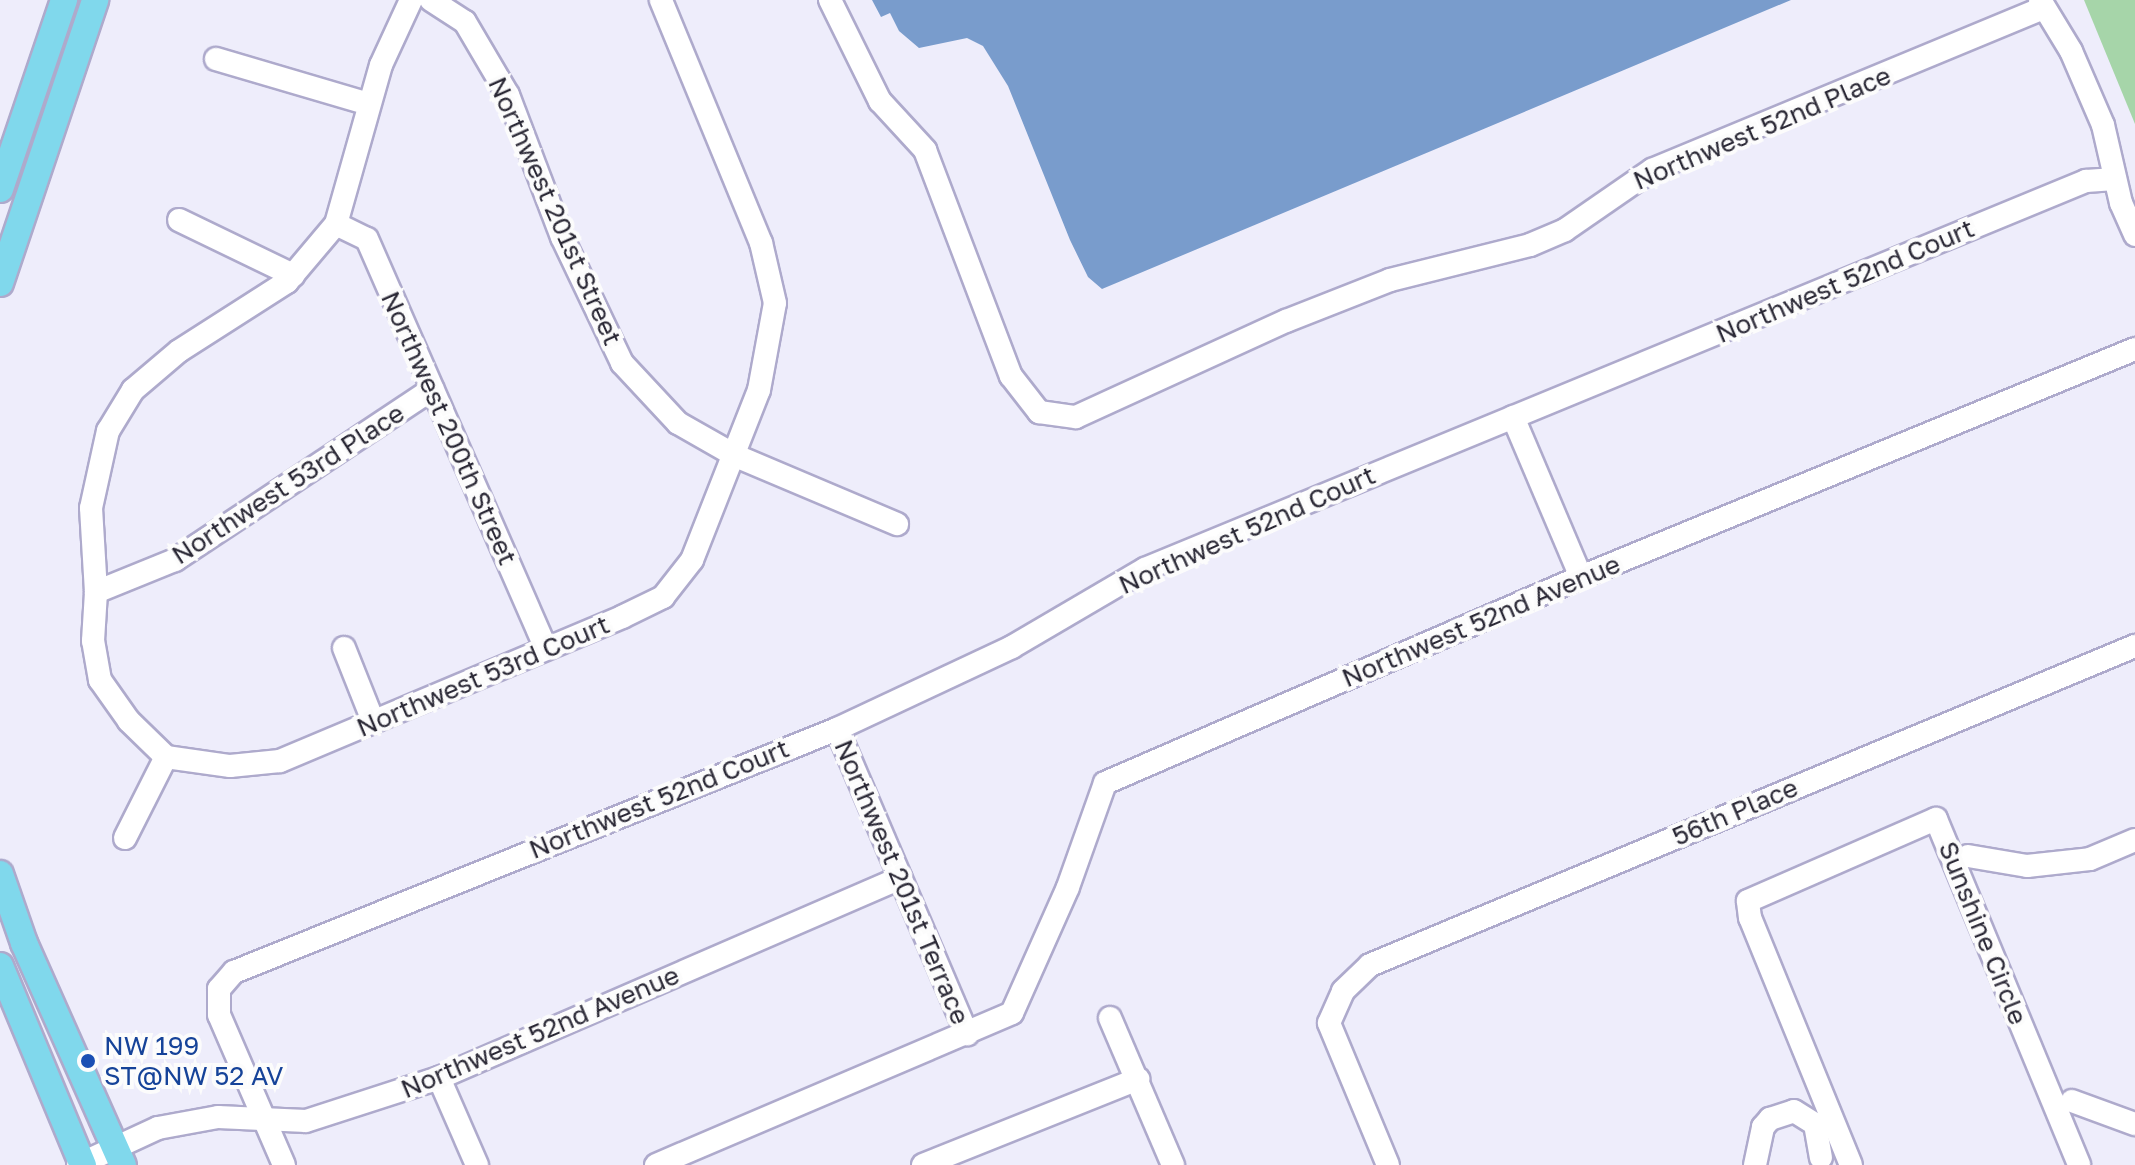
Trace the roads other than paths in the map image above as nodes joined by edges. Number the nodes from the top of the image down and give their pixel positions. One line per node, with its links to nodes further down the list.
1 (64, 0): 11 (main road)
2 (95, 0): 16 (main road)
3 (411, 0): 9 (street)
4 (431, 0): 20 (street, Northwest 201st Street)
5 (661, 0): 20 (street, Northwest 53rd Court)
6 (830, 0): 7 (street, Northwest 52nd Place)
7 (2042, 4): 10 (street)
8 (216, 59): 9 (street)
9 (369, 104): 13 (street)
10 (2115, 179): 14 (street); 19 (street, Northwest 52nd Court)
11 (0, 189)
12 (179, 220): 15 (street)
13 (336, 224): 15 (street); 18 (street, Northwest 200th Street)
14 (2135, 235)
15 (293, 275): 23 (street)
16 (0, 283)
17 (2135, 349): 22 (street, Northwest 52nd Avenue)
18 (432, 389): 23 (street, Northwest 53rd Place); 26 (street, Northwest 200th Street)
19 (1513, 417): 22 (street); 28 (street, Northwest 52nd Court)
20 (736, 456): 21 (street, Northwest 201st Street); 26 (street, Northwest 53rd Court)
21 (897, 524)
22 (1581, 577): 37 (street, Northwest 52nd Avenue)
23 (96, 592): 29 (street)
24 (2135, 646): 52 (street, 56th Place)
25 (344, 648): 27 (street)
26 (546, 649): 27 (street, Northwest 53rd Court)
27 (373, 721): 29 (street, Northwest 53rd Court)
28 (837, 729): 34 (street, Northwest 201st Terrace); 41 (street, Northwest 52nd Court)
29 (166, 757): 30 (street)
30 (125, 838)
31 (2135, 840): 32 (street)
32 (1968, 856)
33 (0, 874): 44 (main road)
34 (900, 878): 37 (street, Northwest 201st Terrace); 38 (street, Northwest 52nd Avenue)
35 (0, 966): 46 (main road)
36 (1110, 1018): 39 (street)
37 (967, 1034): 49 (street, Northwest 52nd Avenue)
38 (439, 1078): 41 (street, Northwest 52nd Avenue); 48 (street)
39 (1138, 1079): 50 (street); 51 (street)
40 (2072, 1101): 42 (street)
41 (267, 1122): 44 (street, Northwest 52nd Avenue); 47 (street)
42 (2135, 1124)
43 (1841, 1142): 45 (street); 54 (street, Sunshine Circle); 55 (street, Sunshine Circle)
44 (119, 1156): 46 (street, Northwest 52nd Avenue)
45 (1816, 1161): 53 (street)
46 (81, 1164)
47 (284, 1165)
48 (477, 1165)
49 (656, 1165)
50 (923, 1165)
51 (1173, 1165)
52 (1388, 1165)
53 (1755, 1165)
54 (1851, 1165)
55 (2079, 1165)

